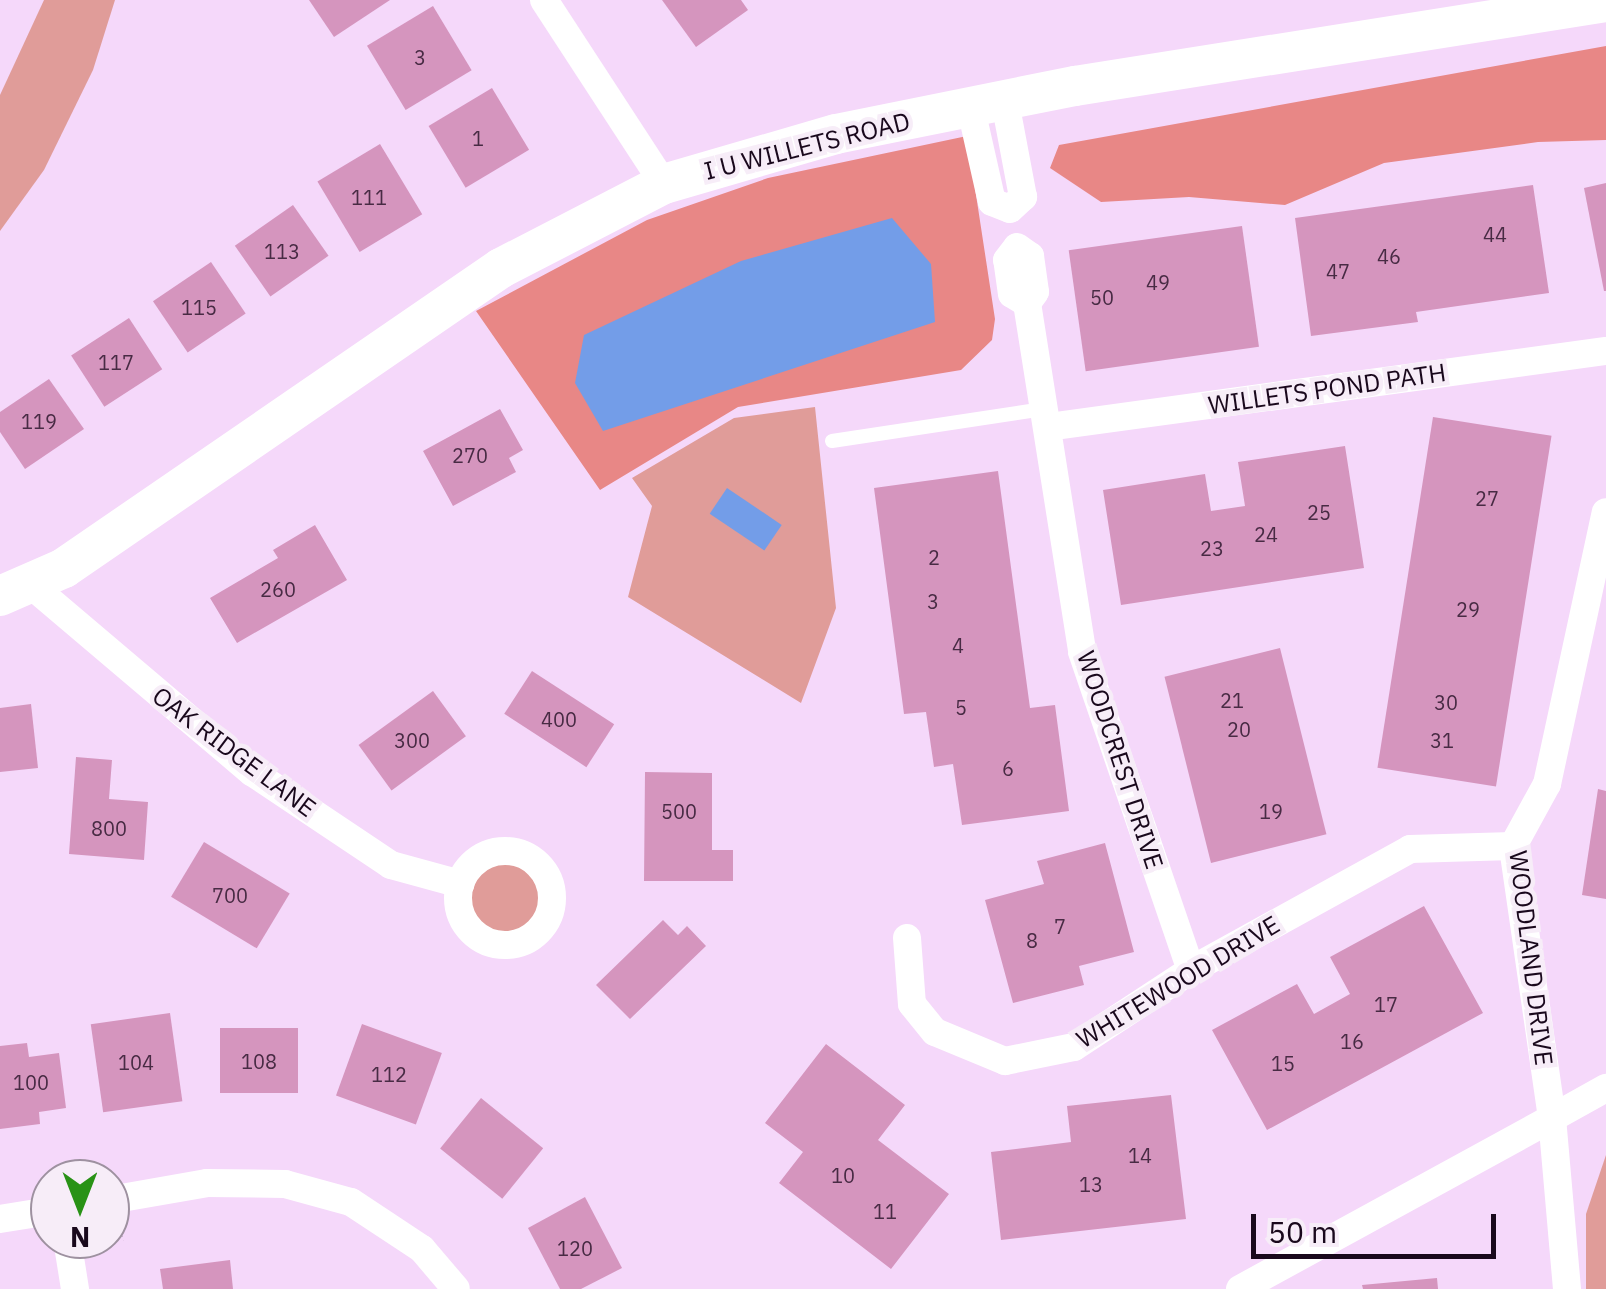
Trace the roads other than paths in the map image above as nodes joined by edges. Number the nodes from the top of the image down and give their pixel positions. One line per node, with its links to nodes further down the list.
1 (544, 0): 5 (street)
2 (1606, 2): 3 (main road, I U WILLETS ROAD)
3 (1433, 15): 4 (main road, I U WILLETS ROAD)
4 (988, 105): 5 (main road, I U WILLETS ROAD); 7 (street, WOODCREST DRIVE)
5 (664, 184): 10 (main road, I U WILLETS ROAD)
6 (1606, 351): 7 (street, WILLETS POND PATH)
7 (1046, 418): 8 (lane); 14 (street, WOODCREST DRIVE)
8 (832, 442)
9 (1606, 512): 11 (street, WOODLAND DRIVE)
10 (15, 590): 12 (street, OAK RIDGE LANE)
11 (1513, 846): 14 (street, WHITEWOOD DRIVE); 16 (street, WOODLAND DRIVE)
12 (460, 884)
13 (906, 938): 14 (street, WHITEWOOD DRIVE)
14 (1191, 970)
15 (1606, 1088): 16 (street)
16 (1552, 1118): 23 (street); 24 (street, WOODLAND DRIVE)
17 (130, 1196): 22 (street)
18 (30, 1214): 19 (street)
19 (0, 1218)
20 (70, 1259): 21 (street)
21 (75, 1289)
22 (456, 1289)
23 (1240, 1289)
24 (1567, 1289)

